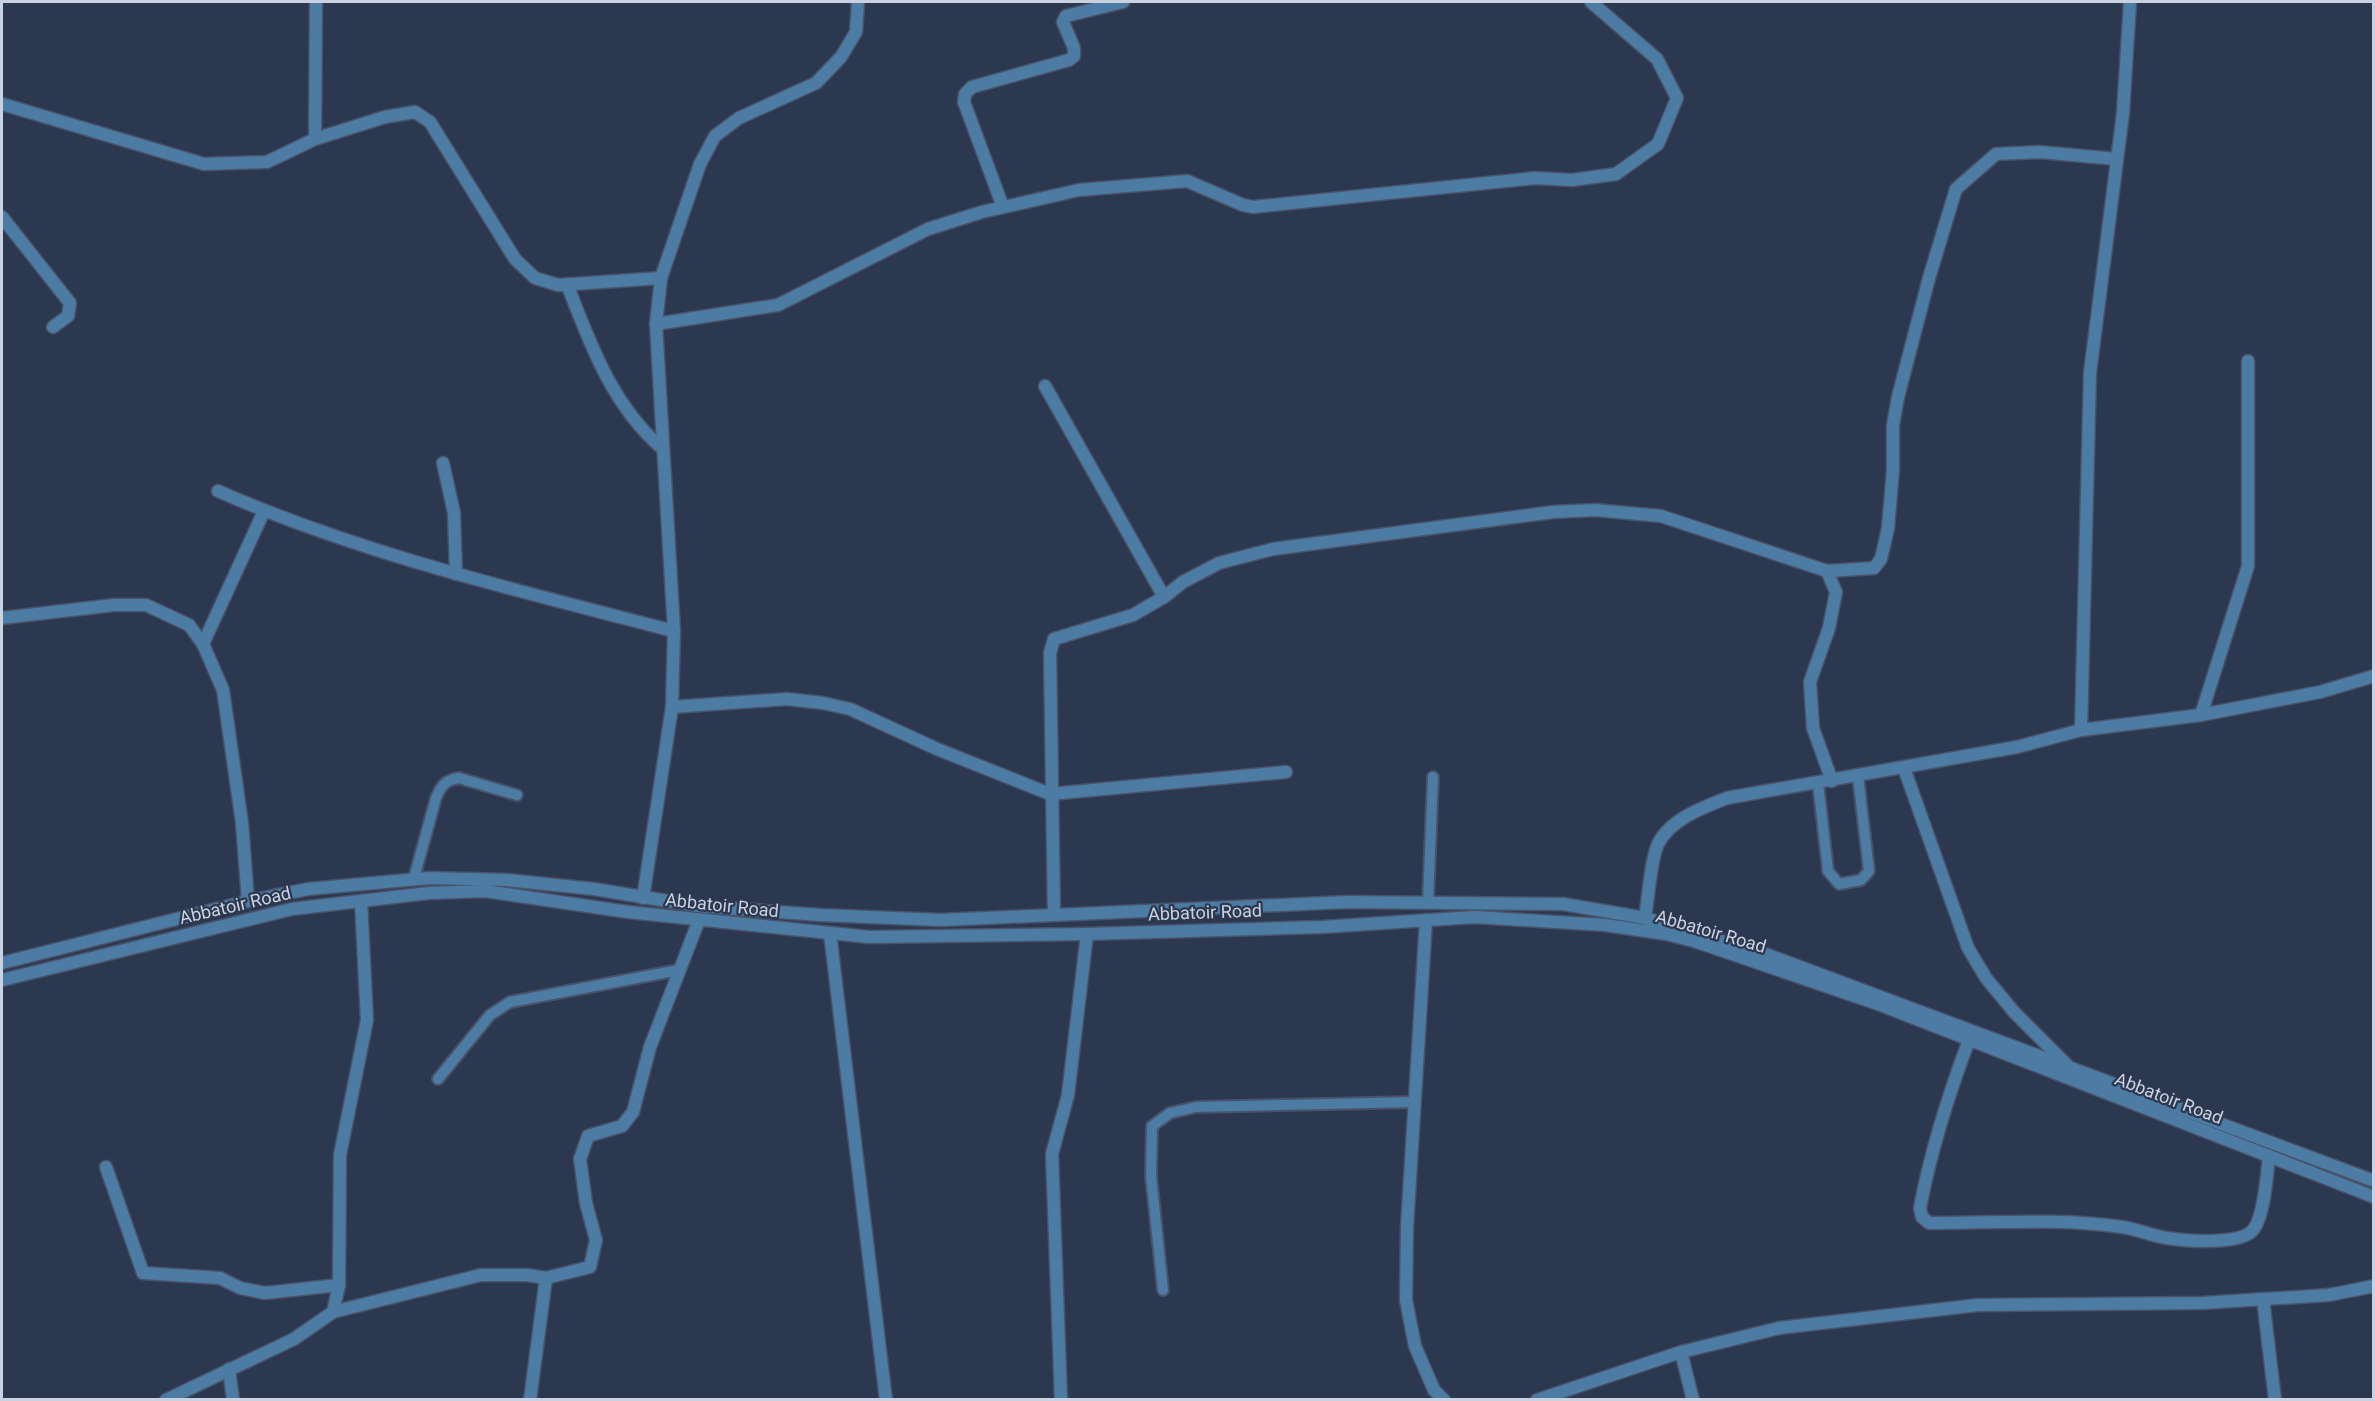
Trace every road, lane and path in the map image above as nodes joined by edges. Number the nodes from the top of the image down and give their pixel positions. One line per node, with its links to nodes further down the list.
1 (316, 2): 7 (street)
2 (858, 2): 11 (street)
3 (1123, 2): 9 (street)
4 (1591, 2): 9 (street)
5 (2130, 2): 8 (street)
6 (2, 104): 7 (street)
7 (315, 139): 12 (street)
8 (2117, 159): 21 (street); 30 (street)
9 (1003, 207): 13 (street)
10 (2, 217): 14 (street)
11 (661, 278): 12 (street); 13 (street)
12 (567, 284): 17 (street)
13 (656, 324): 17 (street)
14 (53, 327)
15 (2248, 362): 29 (street)
16 (1045, 386): 23 (street)
17 (663, 449): 25 (street)
18 (443, 463): 22 (street)
19 (218, 491): 20 (street)
20 (264, 511): 22 (street); 26 (street)
21 (1827, 571): 23 (street); 35 (street)
22 (456, 574): 25 (street)
23 (1164, 597): 37 (street)
24 (2, 618): 26 (street)
25 (674, 630): 28 (street)
26 (203, 644): 41 (street)
27 (2373, 676): 29 (street)
28 (672, 707): 37 (street); 40 (street)
29 (2201, 715): 30 (street)
30 (2081, 730): 31 (street)
31 (1904, 768): 33 (street); 54 (street)
32 (1286, 772): 37 (street)
33 (1858, 776): 35 (street); 36 (lane)
34 (1433, 777): 43 (lane)
35 (1832, 781): 36 (street)
36 (1818, 783): 45 (street)
37 (1050, 794): 44 (street)
38 (517, 795): 39 (lane)
39 (414, 878): 40 (street, Abbatoir Road); 41 (street, Abbatoir Road)
40 (643, 898): 44 (street, Abbatoir Road)
41 (248, 901): 50 (street, Abbatoir Road)
42 (361, 901): 46 (street, Abbatoir Road); 52 (street, Abbatoir Road); 62 (street)
43 (1428, 902): 44 (street, Abbatoir Road); 45 (street, Abbatoir Road)
44 (1054, 914)
45 (1645, 918): 54 (street, Abbatoir Road)
46 (699, 920): 48 (street, Abbatoir Road); 51 (street)
47 (1426, 920): 49 (street, Abbatoir Road); 53 (street, Abbatoir Road); 56 (street)
48 (830, 933): 49 (street, Abbatoir Road); 72 (street)
49 (1087, 934): 73 (street)
50 (2, 963)
51 (679, 970): 55 (lane); 61 (street)
52 (2, 980)
53 (1969, 1040): 57 (street, Abbatoir Road); 57 (street)
54 (2068, 1066): 59 (street, Abbatoir Road)
55 (438, 1080)
56 (1415, 1102): 64 (lane); 74 (street)
57 (2270, 1156): 60 (street, Abbatoir Road)
58 (106, 1167): 62 (street)
59 (2373, 1181)
60 (2373, 1197)
61 (546, 1278): 66 (street); 71 (street)
62 (339, 1286): 66 (street)
63 (2373, 1286): 65 (street)
64 (1163, 1290)
65 (2263, 1299): 67 (street); 77 (street)
66 (333, 1312): 68 (street)
67 (1682, 1352): 75 (street); 76 (street)
68 (229, 1369): 69 (street); 70 (street)
69 (166, 1400)
70 (233, 1400)
71 (530, 1400)
72 (886, 1400)
73 (1061, 1400)
74 (1444, 1400)
75 (1537, 1400)
76 (1693, 1400)
77 (2276, 1400)

